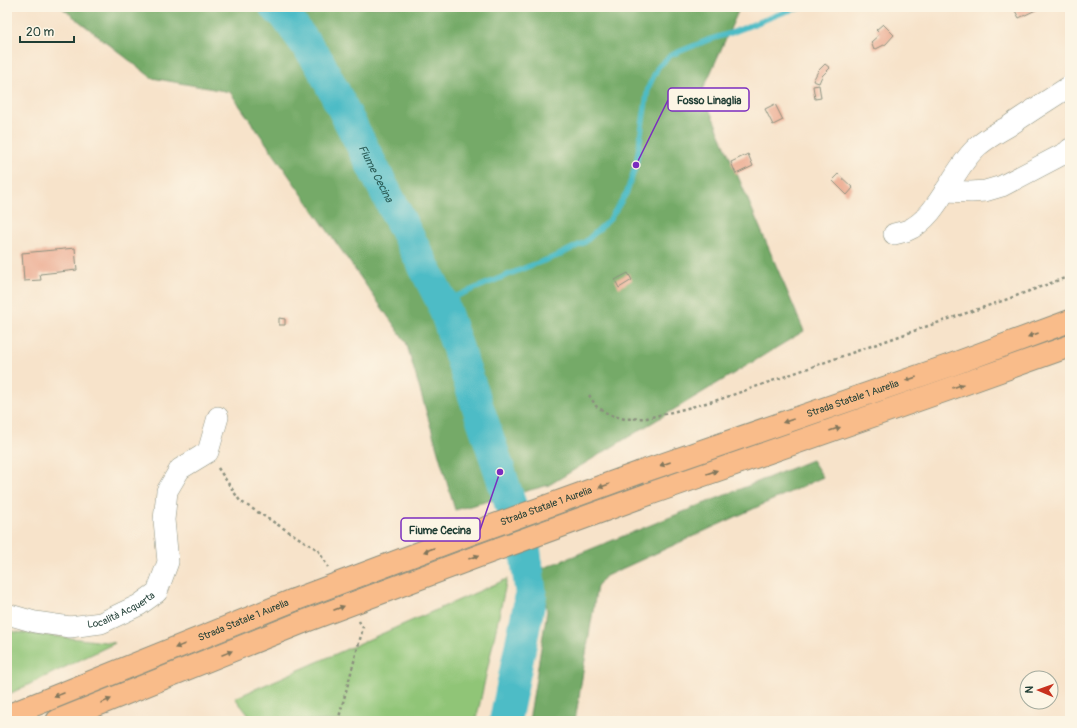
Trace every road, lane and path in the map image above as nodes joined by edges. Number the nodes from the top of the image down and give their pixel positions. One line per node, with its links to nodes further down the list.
1 (1070, 86): 3 (street)
2 (1070, 148): 3 (street)
3 (945, 191): 4 (street)
4 (894, 234)
5 (1070, 276): 8 (path)
6 (1070, 321): 11 (highway, Strada Statale 1 Aurelia, one-way to 11, bridge)
7 (1070, 346): 12 (highway, one-way to 7, bridge)
8 (589, 395)
9 (218, 417): 10 (street, Località Acquerta)
10 (7, 614)
11 (7, 716)
12 (57, 721)

